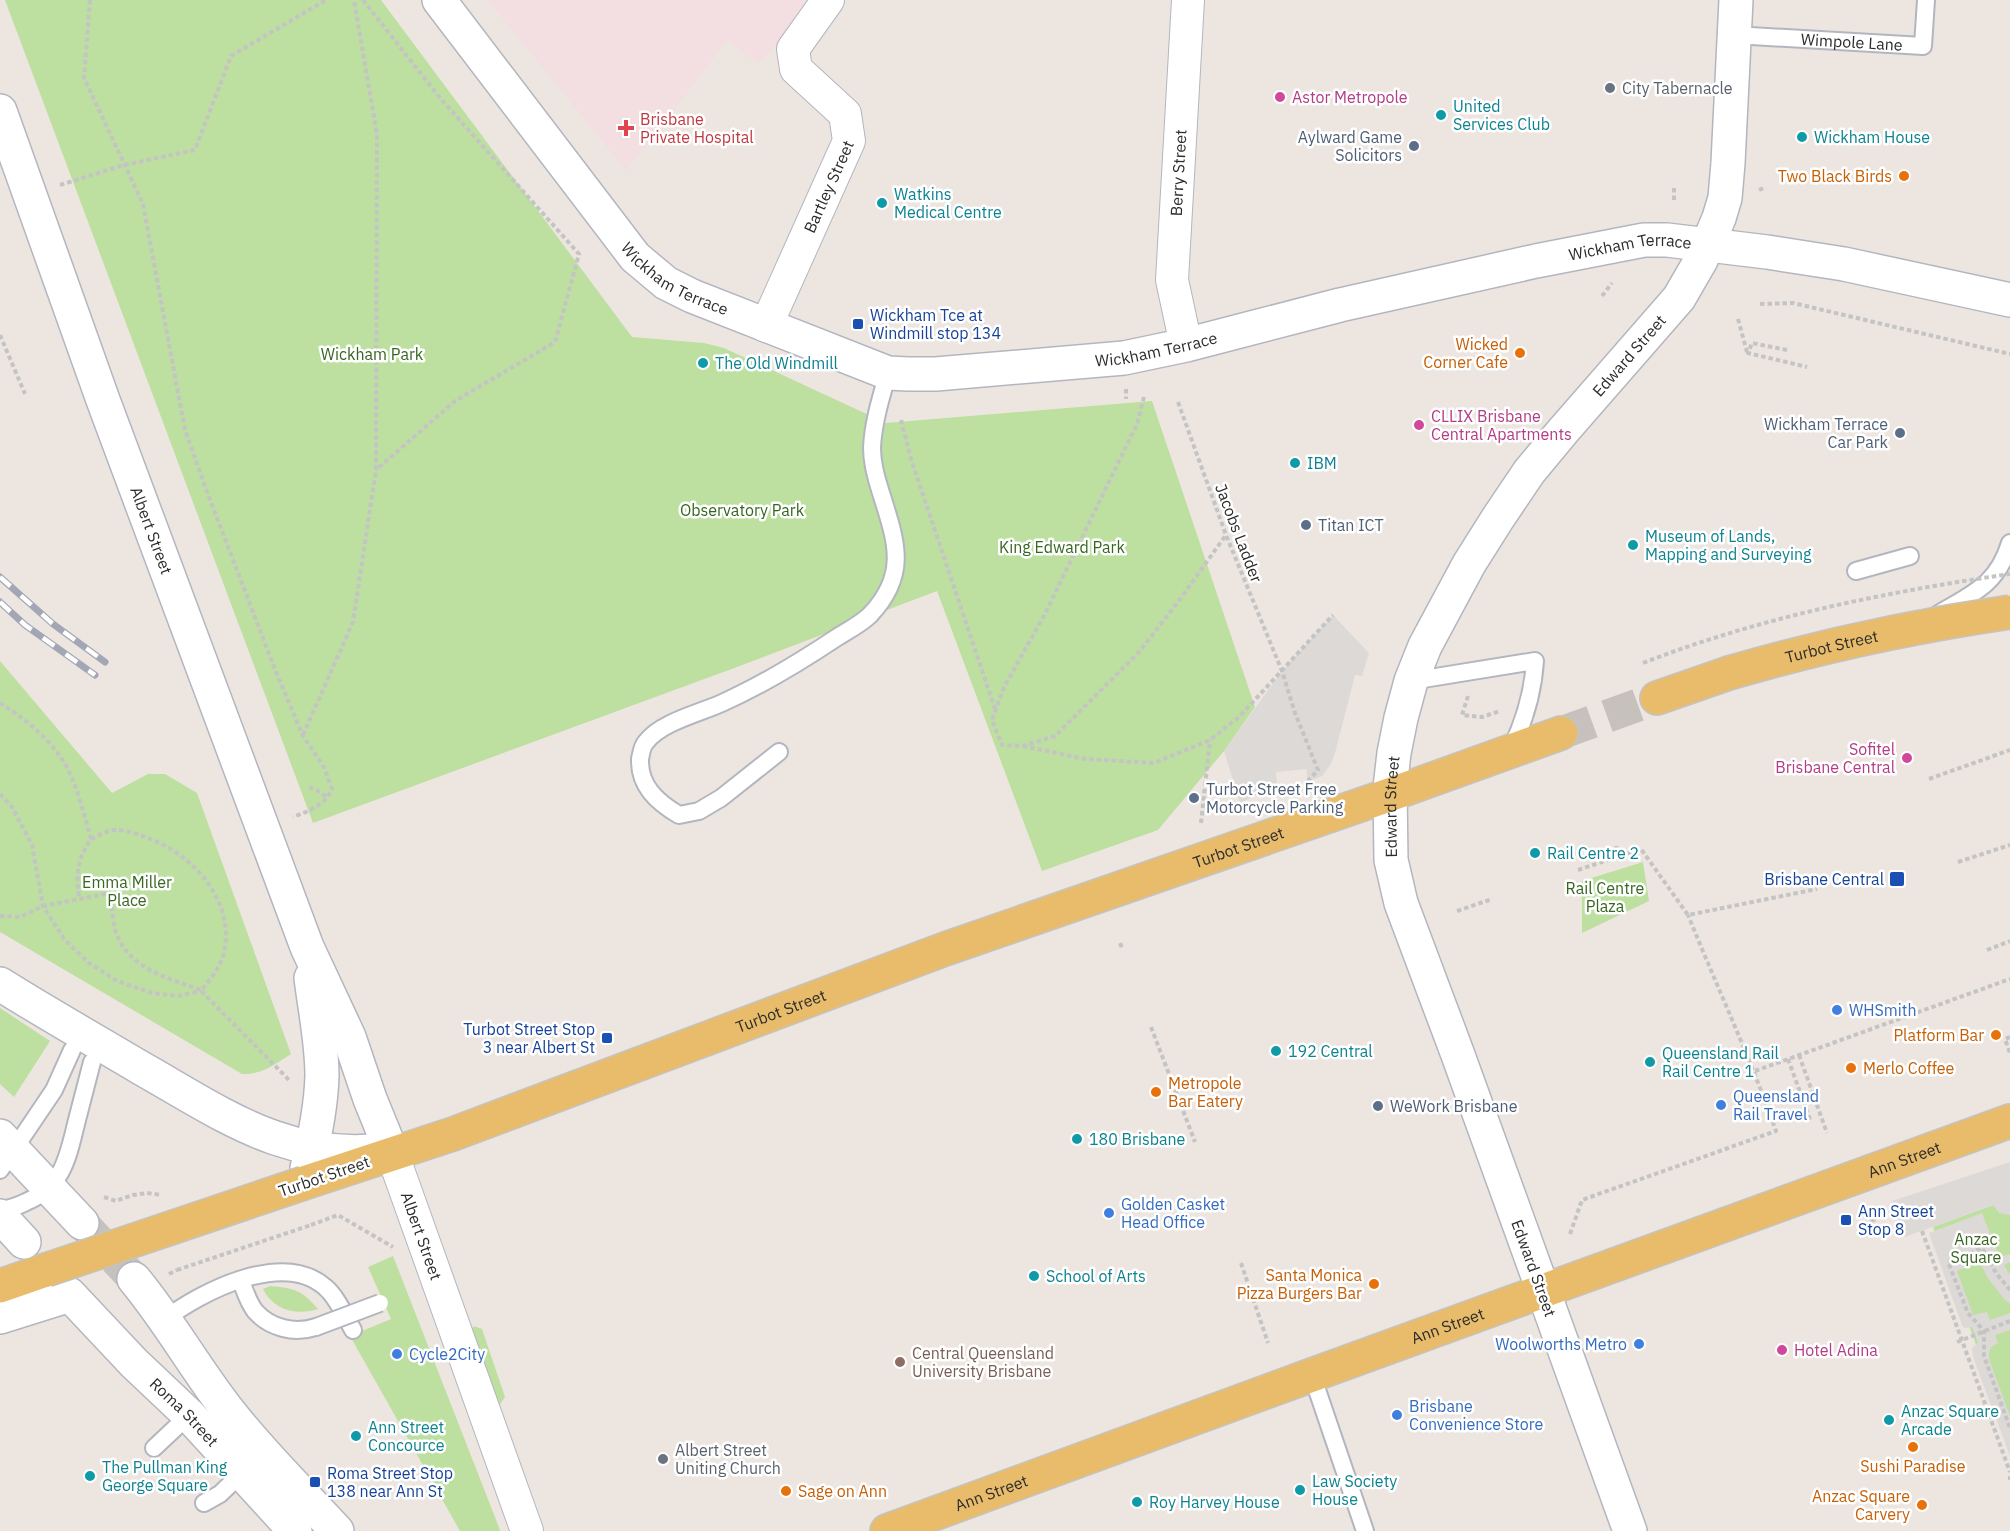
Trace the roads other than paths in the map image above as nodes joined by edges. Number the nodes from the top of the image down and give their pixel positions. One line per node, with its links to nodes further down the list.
1 (439, 0): 10 (street, Wickham Terrace)
2 (828, 0): 10 (street, Bartley Street)
3 (1188, 0): 11 (street, Berry Street)
4 (1736, 0): 6 (street, Edward Street)
5 (1926, 0): 6 (lane, Wimpole Lane)
6 (1734, 35): 8 (street, Edward Street)
7 (0, 111): 24 (street, Albert Street)
8 (1708, 246): 9 (street, Wickham Terrace); 11 (street, Wickham Terrace); 18 (street, Edward Street)
9 (2010, 300)
10 (766, 326): 12 (street, Wickham Terrace)
11 (1186, 345): 12 (street, Wickham Terrace)
12 (898, 373): 21 (lane)
13 (2010, 543): 17 (lane, bridge)
14 (1910, 556): 15 (lane)
15 (1856, 571)
16 (2010, 612): 17 (main road, Turbot Street, bridge)
17 (1916, 627): 19 (main road, Turbot Street, bridge)
18 (1411, 681): 22 (lane); 23 (street, Edward Street)
19 (1657, 698)
20 (1561, 733): 22 (main road, Turbot Street)
21 (779, 752)
22 (1509, 752): 23 (main road, Turbot Street)
23 (1389, 795): 30 (main road, Turbot Street); 41 (street, Edward Street)
24 (307, 947): 29 (street, Albert Street); 30 (street, Albert Street)
25 (0, 984): 29 (street)
26 (72, 1050): 31 (lane)
27 (92, 1062): 33 (lane)
28 (2010, 1121): 41 (main road, Ann Street)
29 (312, 1148): 30 (street); 32 (street, Albert Street)
30 (401, 1149): 32 (main road, Turbot Street); 53 (street, Albert Street)
31 (5, 1152): 33 (street)
32 (304, 1183): 40 (main road, Turbot Street, bridge)
33 (50, 1188): 34 (lane); 36 (street)
34 (0, 1210)
35 (0, 1216): 37 (street)
36 (82, 1223)
37 (24, 1242)
38 (134, 1279): 44 (street, Roma Street)
39 (241, 1281): 42 (lane, bridge); 44 (lane); 45 (lane)
40 (0, 1286)
41 (1542, 1291): 46 (main road, Ann Street); 56 (street, Edward Street)
42 (380, 1303)
43 (0, 1317): 47 (street, Roma Street)
44 (164, 1320): 49 (street, Roma Street)
45 (353, 1330)
46 (1312, 1375): 54 (main road, Ann Street); 55 (lane)
47 (189, 1415): 48 (lane); 49 (street, Roma Street)
48 (154, 1449)
49 (252, 1464): 50 (lane); 51 (street, Roma Street); 52 (street, Roma Street)
50 (204, 1503)
51 (295, 1531)
52 (337, 1531)
53 (527, 1531)
54 (887, 1531)
55 (1365, 1531)
56 (1630, 1531)

